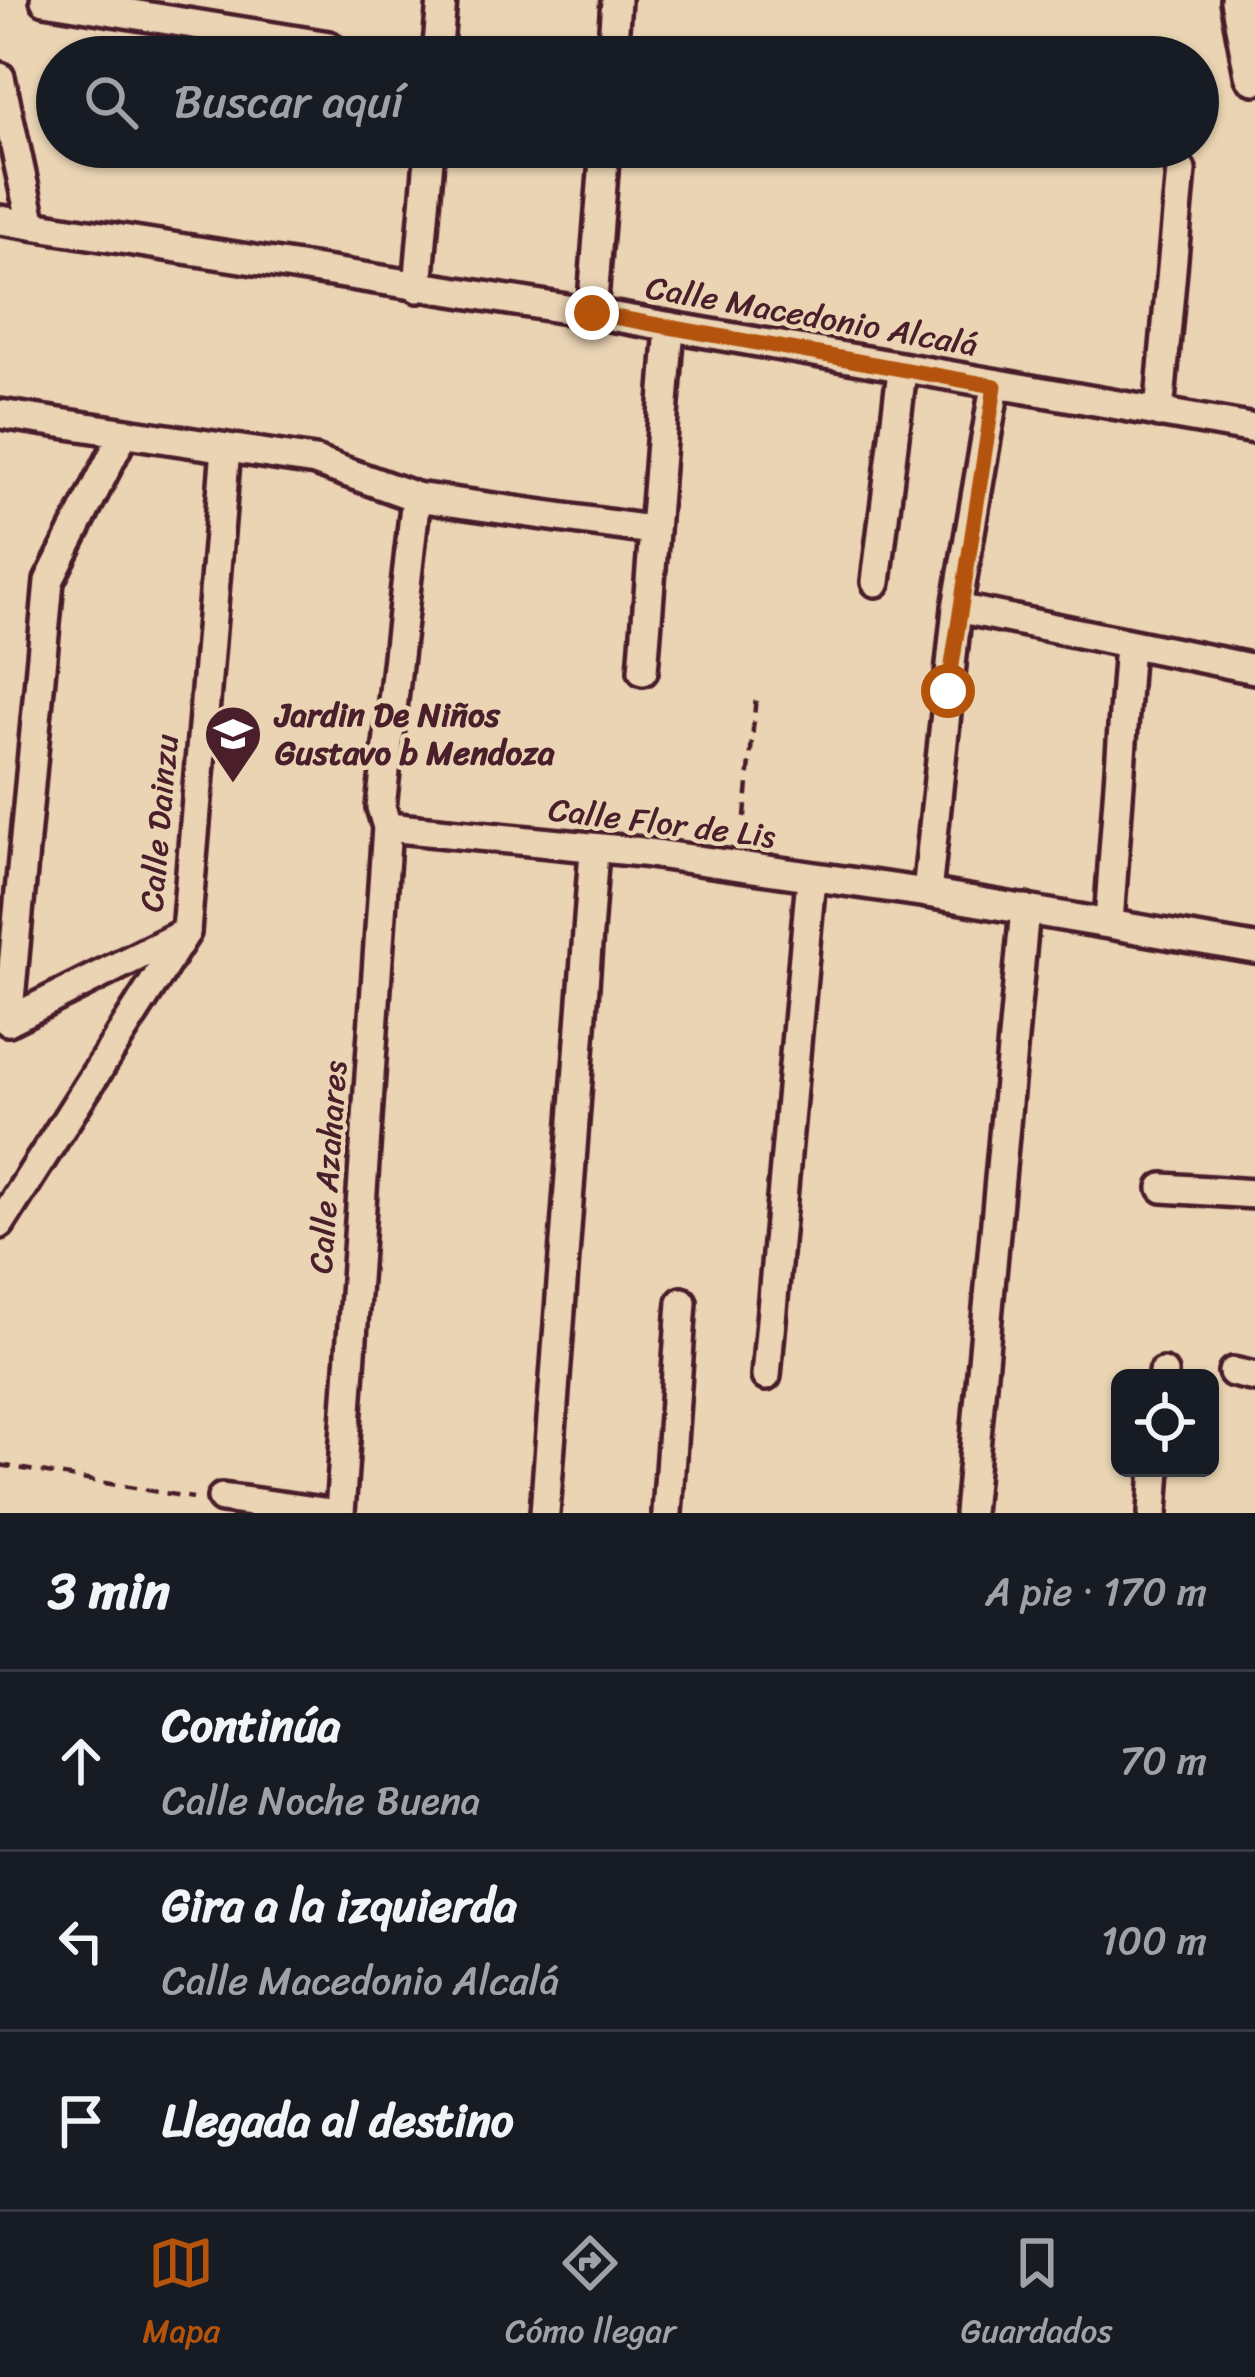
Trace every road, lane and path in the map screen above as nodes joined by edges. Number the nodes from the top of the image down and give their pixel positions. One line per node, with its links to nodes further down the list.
1 (45, 0): 5 (street)
2 (442, 0): 6 (street)
3 (616, 0): 7 (street)
4 (1241, 0): 8 (street)
5 (266, 36)
6 (439, 36)
7 (613, 36)
8 (1255, 74)
9 (0, 77): 14 (street)
10 (428, 168): 15 (street)
11 (603, 168): 16 (street)
12 (1181, 170): 20 (street)
13 (0, 220): 14 (street, Calle Macedonio Alcalá)
14 (32, 225): 15 (street, Calle Macedonio Alcalá)
15 (418, 288): 16 (street, Calle Macedonio Alcalá)
16 (592, 313): 17 (street, Calle Macedonio Alcalá)
17 (670, 327): 18 (street, Calle Macedonio Alcalá); 26 (street)
18 (902, 370): 19 (street, Calle Macedonio Alcalá); 27 (street)
19 (995, 386): 20 (street, Calle Macedonio Alcalá); 28 (street)
20 (1159, 413): 22 (street, Calle Macedonio Alcalá)
21 (0, 414): 23 (street)
22 (1255, 429)
23 (124, 433): 24 (street); 40 (street)
24 (226, 448): 25 (street); 40 (street, Calle Dainzu)
25 (416, 497): 26 (street); 33 (street)
26 (651, 530): 31 (street)
27 (876, 582)
28 (957, 608): 29 (street); 37 (street)
29 (1129, 644): 30 (street); 39 (street)
30 (1255, 669)
31 (643, 671)
32 (756, 696): 35 (path)
33 (387, 827): 34 (street, Calle Flor de Lis); 52 (street, Calle Azahares)
34 (594, 851): 35 (street, Calle Flor de Lis); 53 (street)
35 (740, 867): 36 (street, Calle Flor de Lis)
36 (811, 878): 37 (street, Calle Flor de Lis); 46 (street)
37 (927, 893): 38 (street, Calle Flor de Lis)
38 (1025, 909): 39 (street, Calle Flor de Lis); 55 (street)
39 (1109, 922): 41 (street, Calle Flor de Lis)
40 (186, 932): 44 (street, Calle Dainzu)
41 (1255, 949)
42 (1163, 1188): 43 (street)
43 (1255, 1194)
44 (2, 1225)
45 (682, 1303): 54 (street)
46 (766, 1376)
47 (0, 1465): 49 (path)
48 (1155, 1477): 56 (street)
49 (222, 1498): 50 (street)
50 (288, 1511): 51 (street)
51 (330, 1513)
52 (340, 1513)
53 (544, 1513)
54 (667, 1513)
55 (969, 1513)
56 (1153, 1513)

